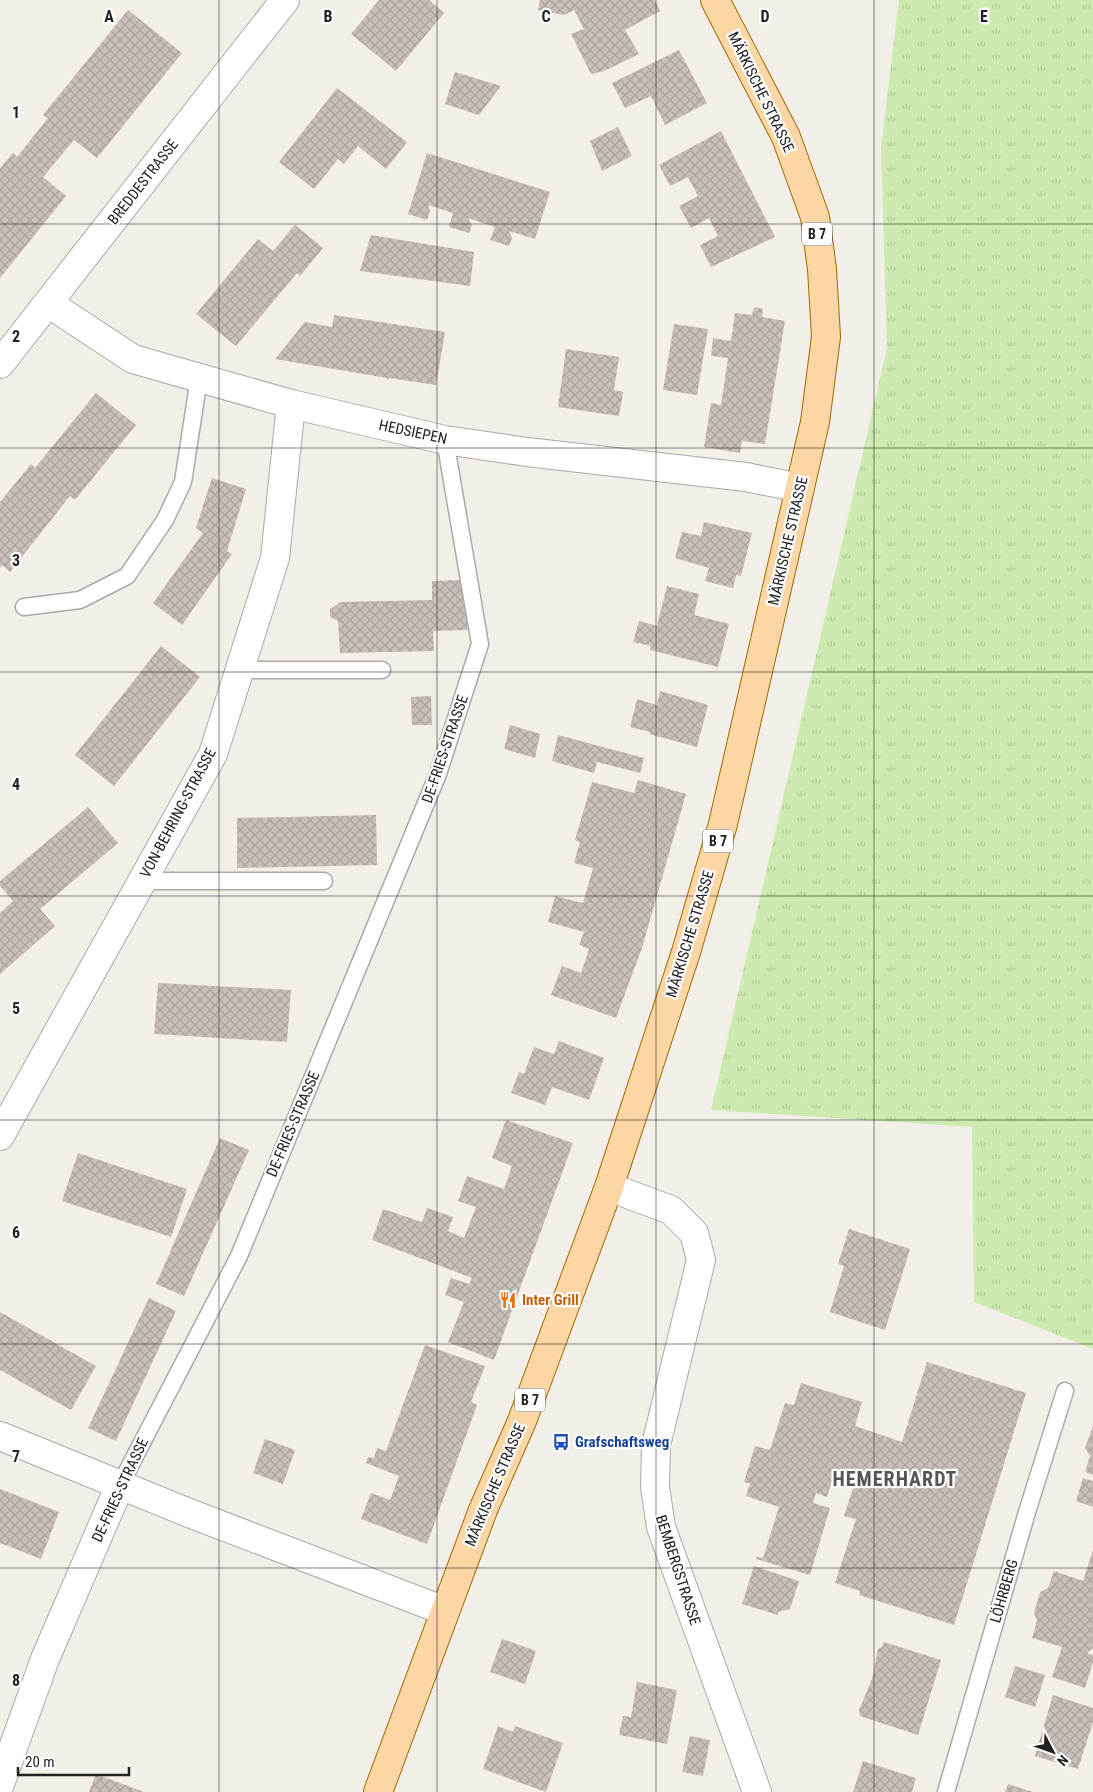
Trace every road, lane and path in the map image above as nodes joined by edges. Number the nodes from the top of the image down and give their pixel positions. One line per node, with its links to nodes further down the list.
1 (285, 0): 3 (street, BREDDESTRASSE)
2 (715, 0): 8 (main road, MÄRKISCHE STRASSE / B 7)
3 (48, 303): 4 (street, BREDDESTRASSE); 5 (street, HEDSIEPEN)
4 (0, 364)
5 (199, 378): 6 (street, HEDSIEPEN); 9 (lane)
6 (291, 404): 7 (street, HEDSIEPEN); 10 (street, VON-BEHRING-STRASSE)
7 (444, 440): 8 (street, HEDSIEPEN); 18 (lane, DE-FRIES-STRASSE)
8 (800, 488): 15 (main road, MÄRKISCHE STRASSE / B 7)
9 (24, 607)
10 (240, 670): 11 (lane); 12 (street, VON-BEHRING-STRASSE)
11 (382, 670)
12 (142, 880): 13 (lane); 14 (street, VON-BEHRING-STRASSE)
13 (324, 881)
14 (0, 1136)
15 (609, 1187): 19 (main road, MÄRKISCHE STRASSE / B 7); 22 (street, BEMBERGSTRASSE)
16 (1065, 1390): 23 (lane, LÖHRBERG)
17 (0, 1436): 18 (street)
18 (120, 1485): 19 (street); 20 (street, DE-FRIES-STRASSE)
19 (445, 1611): 21 (main road, MÄRKISCHE STRASSE / B 7)
20 (0, 1784)
21 (378, 1792)
22 (757, 1792)
23 (946, 1792)

